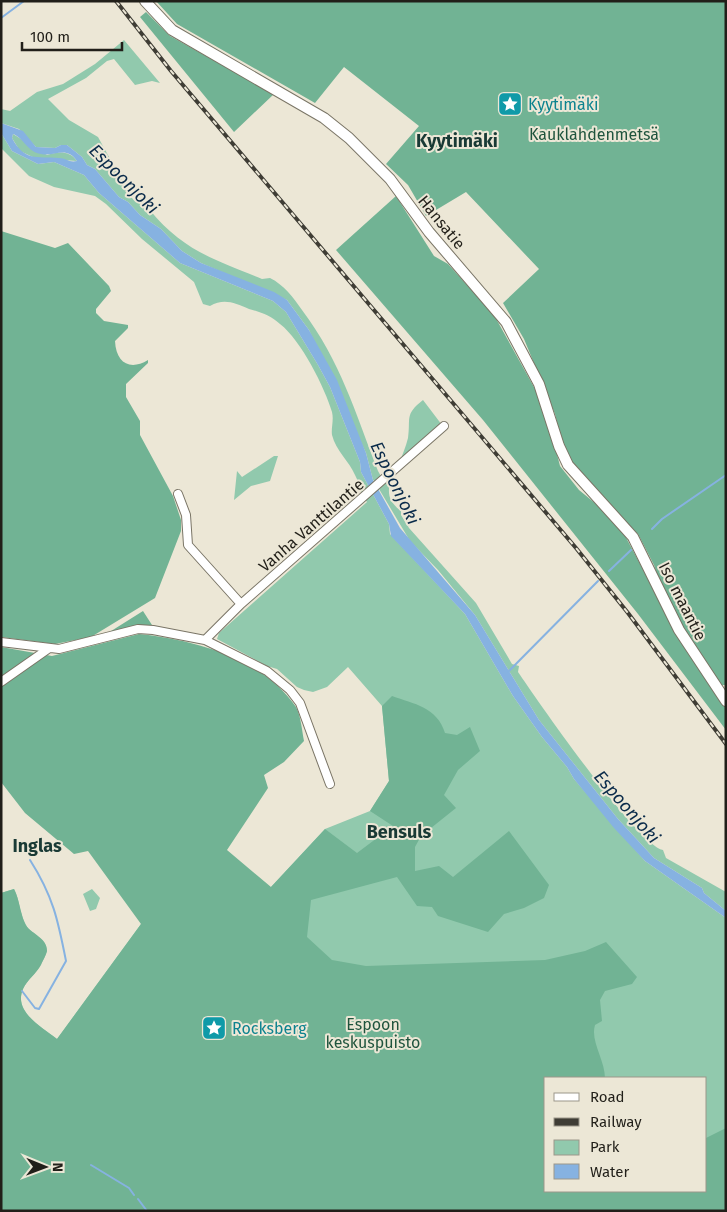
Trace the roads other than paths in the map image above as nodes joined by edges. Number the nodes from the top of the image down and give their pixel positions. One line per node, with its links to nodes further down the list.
1 (145, 1): 4 (main road, Hansatie)
2 (444, 426): 5 (street, Vanha Vanttilantie)
3 (178, 494): 5 (street)
4 (633, 536): 10 (main road, Iso maantie)
5 (241, 604): 6 (street, Vanha Vanttilantie)
6 (205, 640): 8 (street); 11 (street)
7 (1, 642): 8 (street)
8 (48, 649): 9 (street)
9 (1, 682)
10 (726, 701)
11 (330, 784)

